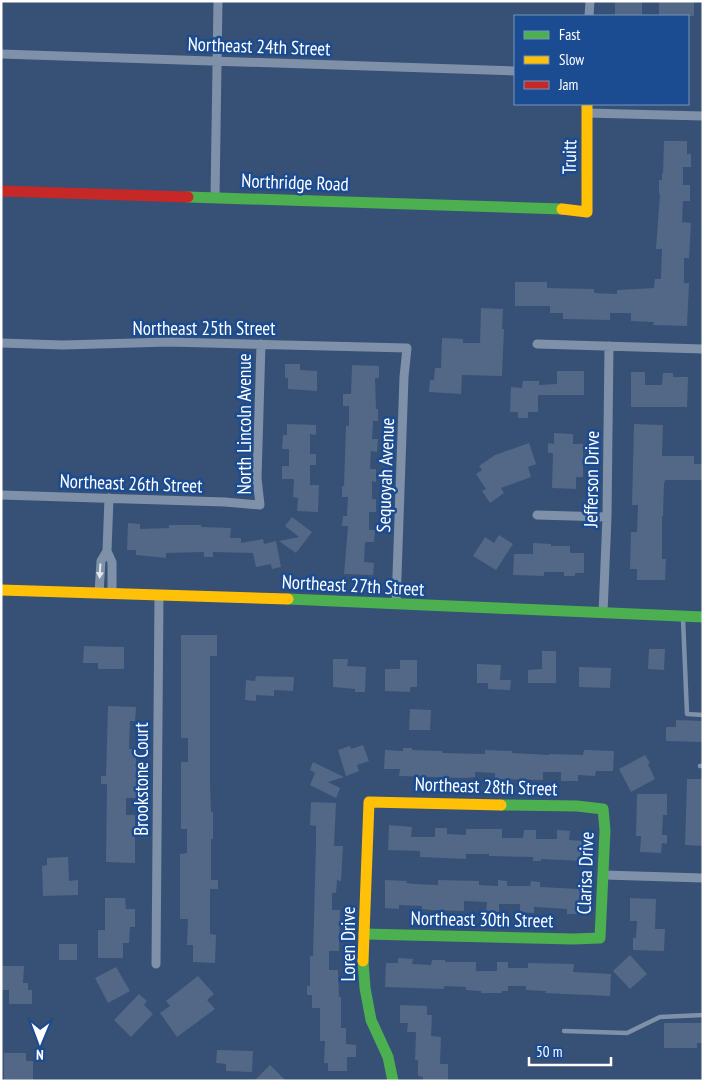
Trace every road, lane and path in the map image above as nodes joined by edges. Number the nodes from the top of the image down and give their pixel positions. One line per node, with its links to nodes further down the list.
1 (218, 1): 5 (street)
2 (590, 1): 3 (street)
3 (589, 15)
4 (1, 54): 5 (street, Northeast 24th Street)
5 (217, 61): 6 (street, Northeast 24th Street); 10 (street)
6 (514, 71)
7 (587, 108): 8 (street); 11 (street, Truitt)
8 (703, 116)
9 (1, 192): 10 (street, Northridge Road)
10 (216, 197): 11 (street, Northridge Road)
11 (587, 212)
12 (1, 344): 13 (street, Northeast 25th Street)
13 (261, 344): 16 (street, Northeast 25th Street); 20 (street, North Lincoln Avenue)
14 (537, 344): 15 (street)
15 (609, 346): 17 (street); 22 (street, Jefferson Drive)
16 (407, 348): 28 (street, Sequoyah Avenue)
17 (703, 349)
18 (1, 495): 19 (street, Northeast 26th Street)
19 (108, 498): 20 (street, Northeast 26th Street); 23 (street)
20 (260, 505)
21 (537, 515): 22 (street)
22 (607, 518): 29 (street, Jefferson Drive)
23 (107, 550): 25 (street, one-way to 25); 26 (street)
24 (1, 590): 25 (street, Northeast 27th Street)
25 (99, 593): 26 (street, Northeast 27th Street)
26 (112, 593): 27 (street, Northeast 27th Street)
27 (159, 595): 28 (street, Northeast 27th Street); 39 (street, Brookstone Court)
28 (396, 604): 29 (street, Northeast 27th Street)
29 (603, 613): 30 (street, Northeast 27th Street)
30 (683, 616): 31 (street, Northeast 27th Street); 32 (lane)
31 (703, 617)
32 (703, 715)
33 (368, 802): 34 (street, Northeast 28th Street); 37 (street, Loren Drive)
34 (603, 809): 35 (street, Clarisa Drive)
35 (604, 875): 36 (street); 38 (street, Clarisa Drive)
36 (703, 878)
37 (364, 934): 38 (street, Northeast 30th Street); 42 (street, Loren Drive)
38 (600, 938)
39 (156, 964)
40 (703, 1015): 41 (lane)
41 (564, 1031)
42 (393, 1081)

